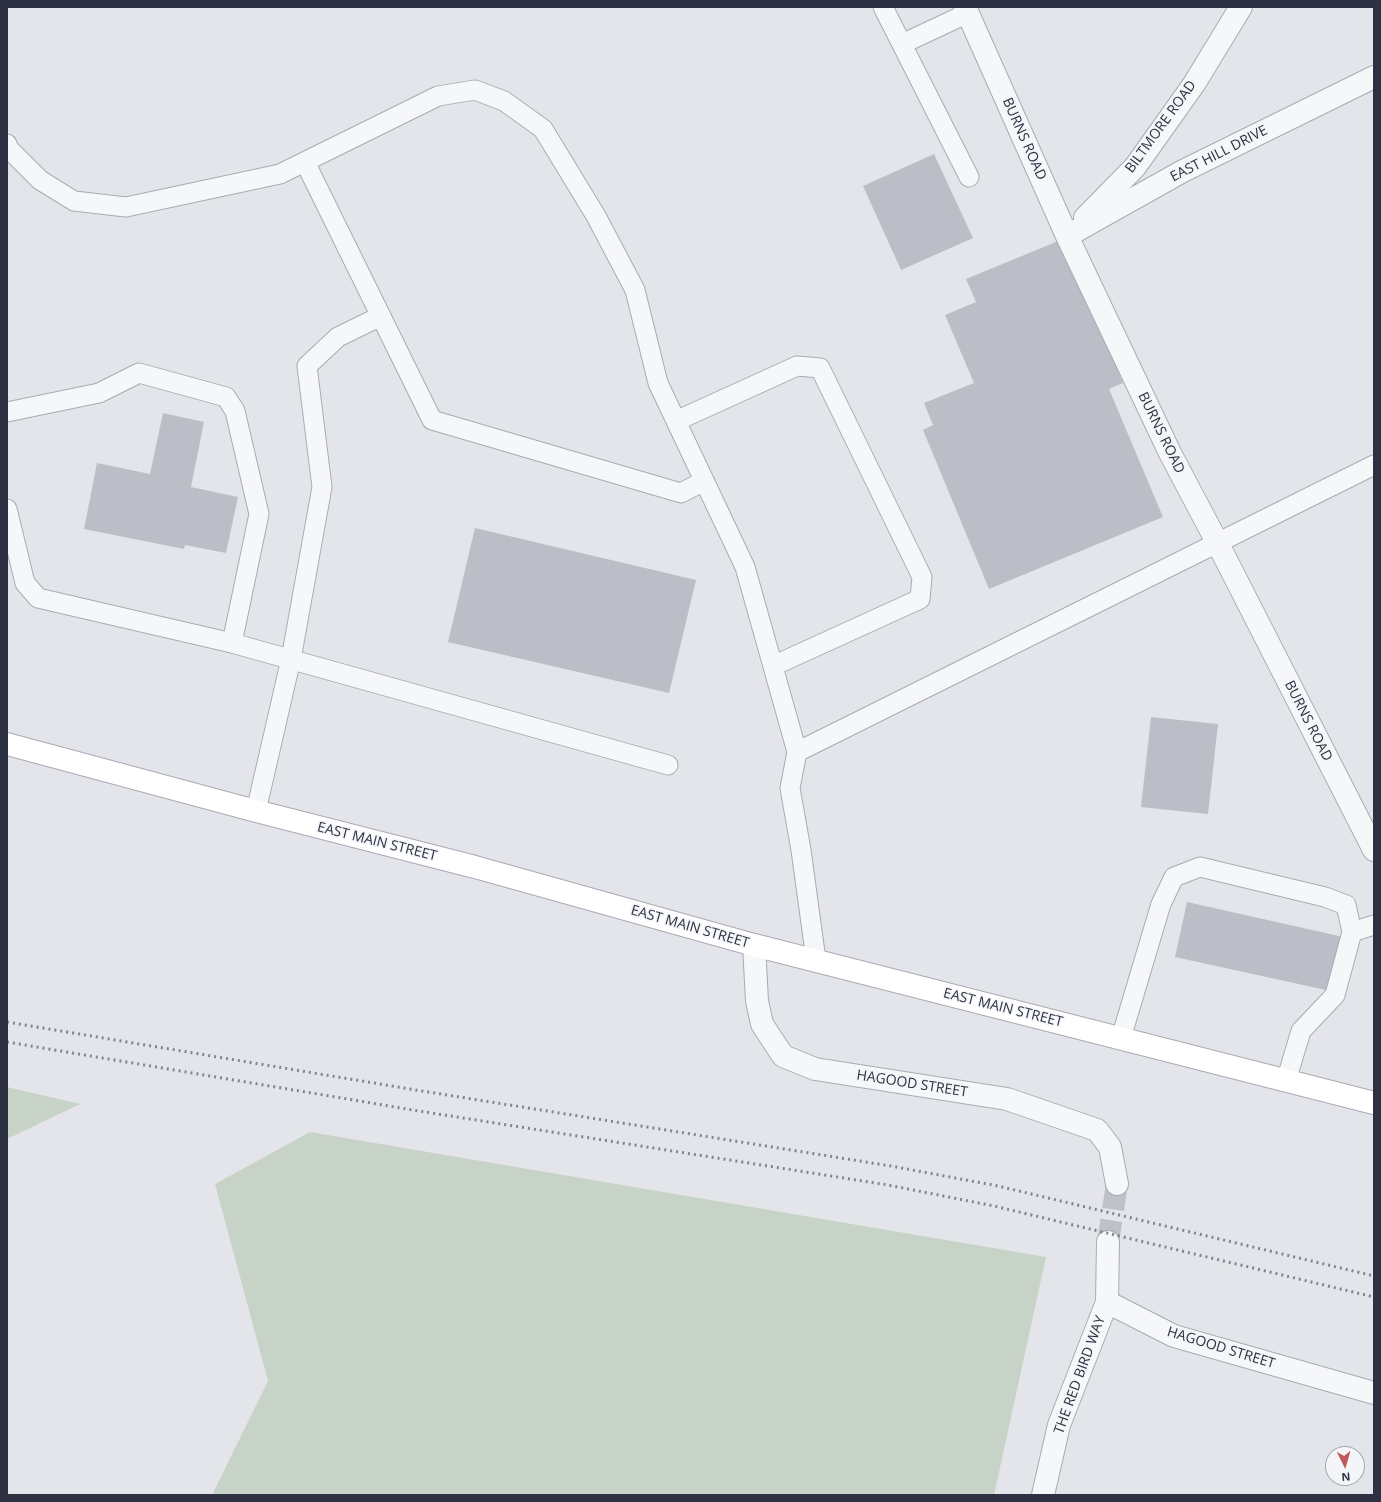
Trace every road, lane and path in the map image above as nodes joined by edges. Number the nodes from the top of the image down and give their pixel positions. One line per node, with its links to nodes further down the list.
1 (883, 7): 4 (lane)
2 (1241, 7): 9 (street, BILTMORE ROAD)
3 (966, 10): 4 (lane); 9 (street, BURNS ROAD)
4 (902, 44): 8 (lane)
5 (1374, 77): 9 (street, EAST HILL DRIVE)
6 (7, 144): 7 (lane)
7 (305, 162): 10 (lane); 12 (lane)
8 (969, 177)
9 (1067, 236): 16 (street, BURNS ROAD)
10 (381, 316): 14 (lane); 18 (lane)
11 (7, 412): 17 (lane)
12 (676, 421): 14 (lane); 19 (lane)
13 (1374, 465): 16 (lane)
14 (704, 481): 19 (lane)
15 (7, 509): 17 (lane)
16 (1217, 542): 21 (lane); 24 (street, BURNS ROAD)
17 (232, 642): 18 (lane)
18 (291, 659): 22 (lane); 23 (lane)
19 (773, 666): 21 (lane)
20 (7, 744): 23 (main road, EAST MAIN STREET)
21 (797, 752): 28 (lane)
22 (668, 765)
23 (256, 811): 27 (main road, EAST MAIN STREET)
24 (1371, 836)
25 (1374, 924): 26 (lane)
26 (1352, 932): 29 (lane); 30 (lane)
27 (754, 945): 28 (main road, EAST MAIN STREET); 32 (street, HAGOOD STREET)
28 (816, 960): 29 (main road, EAST MAIN STREET)
29 (1121, 1038): 30 (main road, EAST MAIN STREET)
30 (1286, 1081): 31 (main road, EAST MAIN STREET)
31 (1374, 1104)
32 (1117, 1184)
33 (1108, 1242): 34 (street)
34 (1106, 1302): 35 (street, HAGOOD STREET); 36 (street, THE RED BIRD WAY)
35 (1374, 1393)
36 (1043, 1495)

